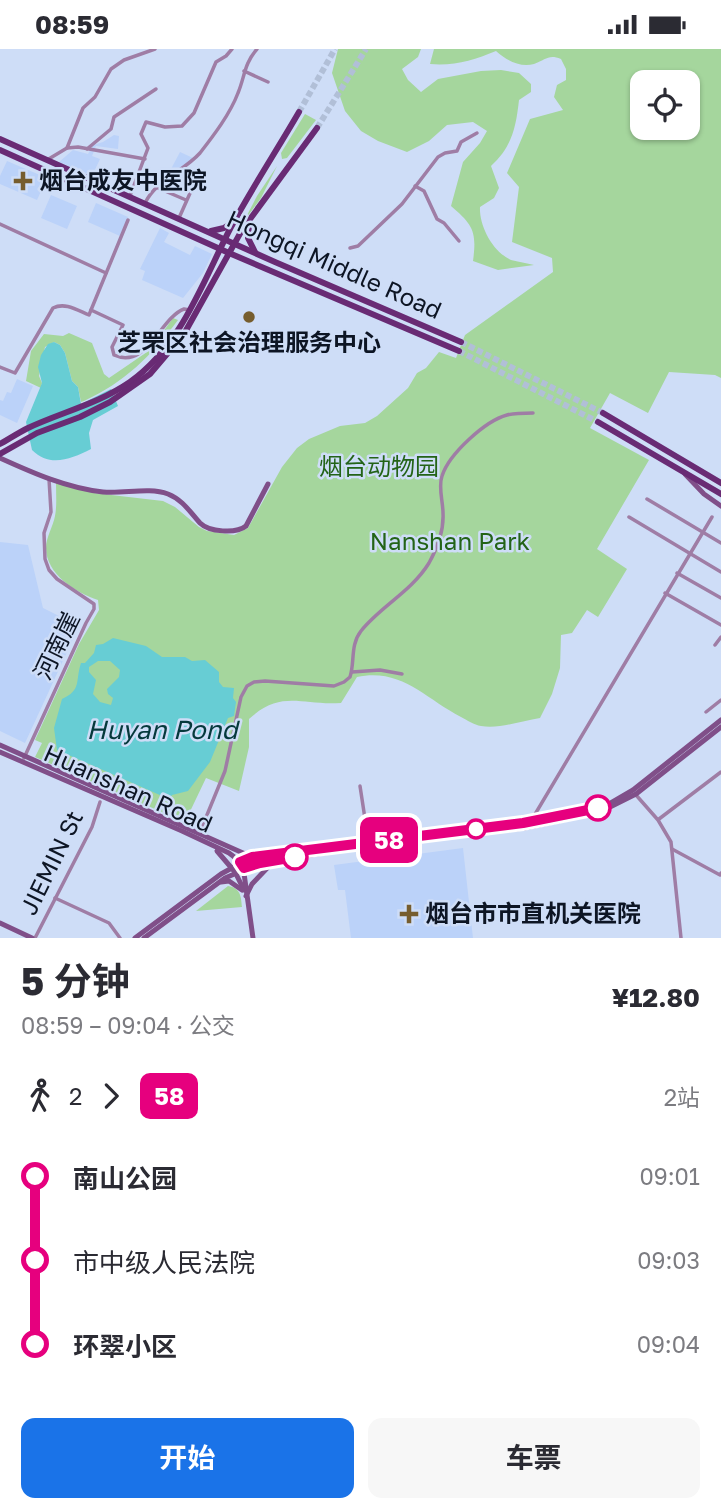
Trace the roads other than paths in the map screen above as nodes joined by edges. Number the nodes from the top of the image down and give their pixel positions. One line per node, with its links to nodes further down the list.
1 (155, 49): 11 (street)
2 (232, 49): 14 (street)
3 (257, 49): 4 (street)
4 (244, 71): 5 (street); 18 (street)
5 (268, 82)
6 (156, 89): 12 (street)
7 (299, 112): 15 (main road)
8 (317, 128): 17 (main road)
9 (477, 133): 19 (street)
10 (0, 139): 16 (main road, Hongqi Middle Road)
11 (67, 148): 12 (street); 16 (street)
12 (87, 149): 14 (street)
13 (0, 150): 34 (main road, Hongqi Middle Road)
14 (145, 159): 21 (street)
15 (272, 159): 17 (main road); 25 (main road)
16 (47, 160): 21 (main road, Hongqi Middle Road)
17 (286, 168): 27 (main road)
18 (176, 173): 20 (street); 22 (street)
19 (415, 186): 31 (street); 33 (street)
20 (158, 188): 22 (street); 23 (street)
21 (130, 196): 23 (main road, Hongqi Middle Road)
22 (186, 200): 24 (street)
23 (145, 203): 24 (main road, Hongqi Middle Road)
24 (178, 218): 29 (main road, Hongqi Middle Road)
25 (236, 218): 29 (main road); 30 (main road)
26 (128, 220): 37 (street)
27 (251, 220): 32 (main road); 36 (main road)
28 (0, 224): 37 (street)
29 (209, 231): 30 (main road, Hongqi Middle Road)
30 (225, 239): 32 (main road, Hongqi Middle Road); 34 (main road)
31 (459, 241)
32 (234, 244): 35 (main road); 36 (main road, Hongqi Middle Road)
33 (350, 248)
34 (221, 249): 35 (main road, Hongqi Middle Road); 39 (main road)
35 (229, 253): 41 (main road, Hongqi Middle Road); 47 (main road)
36 (256, 254): 40 (main road, Hongqi Middle Road)
37 (106, 273): 38 (street)
38 (91, 310): 39 (street); 42 (street)
39 (190, 310): 46 (main road)
40 (461, 342)
41 (459, 351)
42 (0, 367)
43 (533, 413): 67 (street)
44 (603, 413): 50 (main road)
45 (598, 422): 48 (main road)
46 (0, 444)
47 (0, 455): 49 (main road)
48 (680, 470): 52 (main road); 54 (main road)
49 (49, 479): 51 (main road); 75 (street, 河南崖)
50 (721, 483)
51 (268, 484)
52 (721, 494)
53 (647, 499): 57 (street)
54 (721, 506)
55 (629, 517): 59 (street)
56 (712, 517): 57 (street)
57 (703, 531): 58 (street); 59 (street)
58 (721, 543)
59 (690, 553): 60 (street); 61 (street)
60 (721, 572)
61 (677, 573): 62 (street); 63 (street)
62 (665, 593): 64 (street); 81 (street)
63 (721, 598)
64 (721, 625)
65 (721, 637): 66 (street)
66 (716, 645)
67 (352, 672): 68 (street); 82 (street)
68 (402, 674)
69 (721, 700): 70 (street)
70 (706, 712)
71 (721, 720): 78 (main road)
72 (721, 727): 78 (main road)
73 (0, 745): 75 (main road, Huanshan Road)
74 (0, 752): 75 (main road, Huanshan Road)
75 (24, 759): 82 (main road, Huanshan Road); 85 (main road, Huanshan Road)
76 (721, 772): 80 (street)
77 (360, 786): 83 (street)
78 (634, 792): 80 (street); 81 (main road)
79 (100, 802): 96 (street, JIEMIN St)
80 (658, 820): 86 (street)
81 (530, 824): 83 (main road)
82 (200, 832): 84 (main road, Huanshan Road)
83 (367, 844): 87 (main road); 88 (street); 89 (main road)
84 (226, 845): 87 (main road, Huanshan Road); 90 (main road)
85 (215, 848): 90 (main road, Huanshan Road); 91 (main road); 93 (main road)
86 (673, 849): 92 (street); 103 (street)
87 (252, 857): 90 (main road)
88 (370, 858)
89 (274, 861): 90 (main road); 95 (main road)
90 (242, 865): 91 (main road); 95 (main road)
91 (233, 869): 93 (main road); 94 (main road); 95 (main road)
92 (721, 873)
93 (221, 874): 100 (main road)
94 (217, 883): 95 (main road); 101 (main road)
95 (246, 896): 102 (main road)
96 (54, 897): 98 (street, JIEMIN St); 99 (street)
97 (0, 923): 98 (main road)
98 (33, 938)
99 (120, 938)
100 (135, 938)
101 (144, 938)
102 (253, 938)
103 (681, 938)

